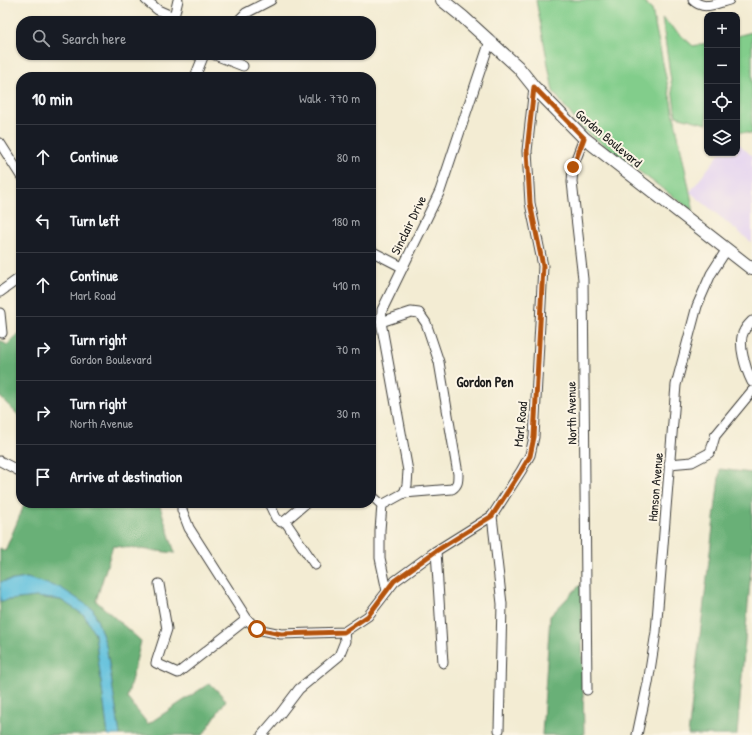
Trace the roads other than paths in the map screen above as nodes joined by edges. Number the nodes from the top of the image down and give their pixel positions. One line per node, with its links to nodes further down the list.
1 (146, 0): 7 (street)
2 (178, 0): 8 (street)
3 (271, 0): 9 (street)
4 (442, 0): 10 (street, Gordon Boulevard)
5 (693, 0): 6 (street)
6 (726, 0)
7 (169, 16)
8 (175, 16)
9 (243, 16)
10 (490, 41): 15 (street, Gordon Boulevard); 21 (street, Sinclair Drive)
11 (201, 60): 14 (street)
12 (228, 60): 13 (street)
13 (243, 66)
14 (197, 72)
15 (534, 87): 16 (street, Gordon Boulevard); 40 (street, Marl Road)
16 (584, 138): 19 (street, Gordon Boulevard); 49 (street, North Avenue)
17 (0, 143): 18 (street)
18 (16, 168)
19 (727, 249): 22 (street, Gordon Boulevard); 32 (street, Hanson Avenue)
20 (376, 254): 21 (street)
21 (402, 268): 27 (street, Sinclair Drive)
22 (752, 269)
23 (16, 280): 24 (street)
24 (0, 292)
25 (0, 313): 28 (street)
26 (752, 321): 29 (street)
27 (381, 322): 34 (street, Sinclair Drive); 34 (street)
28 (2, 332)
29 (752, 382)
30 (752, 391): 32 (street)
31 (0, 461): 33 (street)
32 (669, 464): 52 (street, Hanson Avenue)
33 (16, 469)
34 (404, 493): 36 (street)
35 (376, 500): 36 (street)
36 (382, 506): 45 (street)
37 (182, 508): 46 (street)
38 (271, 508): 41 (street)
39 (300, 508): 41 (street)
40 (492, 516): 42 (street); 50 (street)
41 (286, 521): 43 (street)
42 (436, 551): 45 (street); 48 (street)
43 (315, 565)
44 (159, 584): 46 (street)
45 (387, 591): 47 (street)
46 (247, 619): 47 (street)
47 (344, 632): 51 (street)
48 (443, 663)
49 (587, 690)
50 (499, 730)
51 (262, 735)
52 (637, 735)

